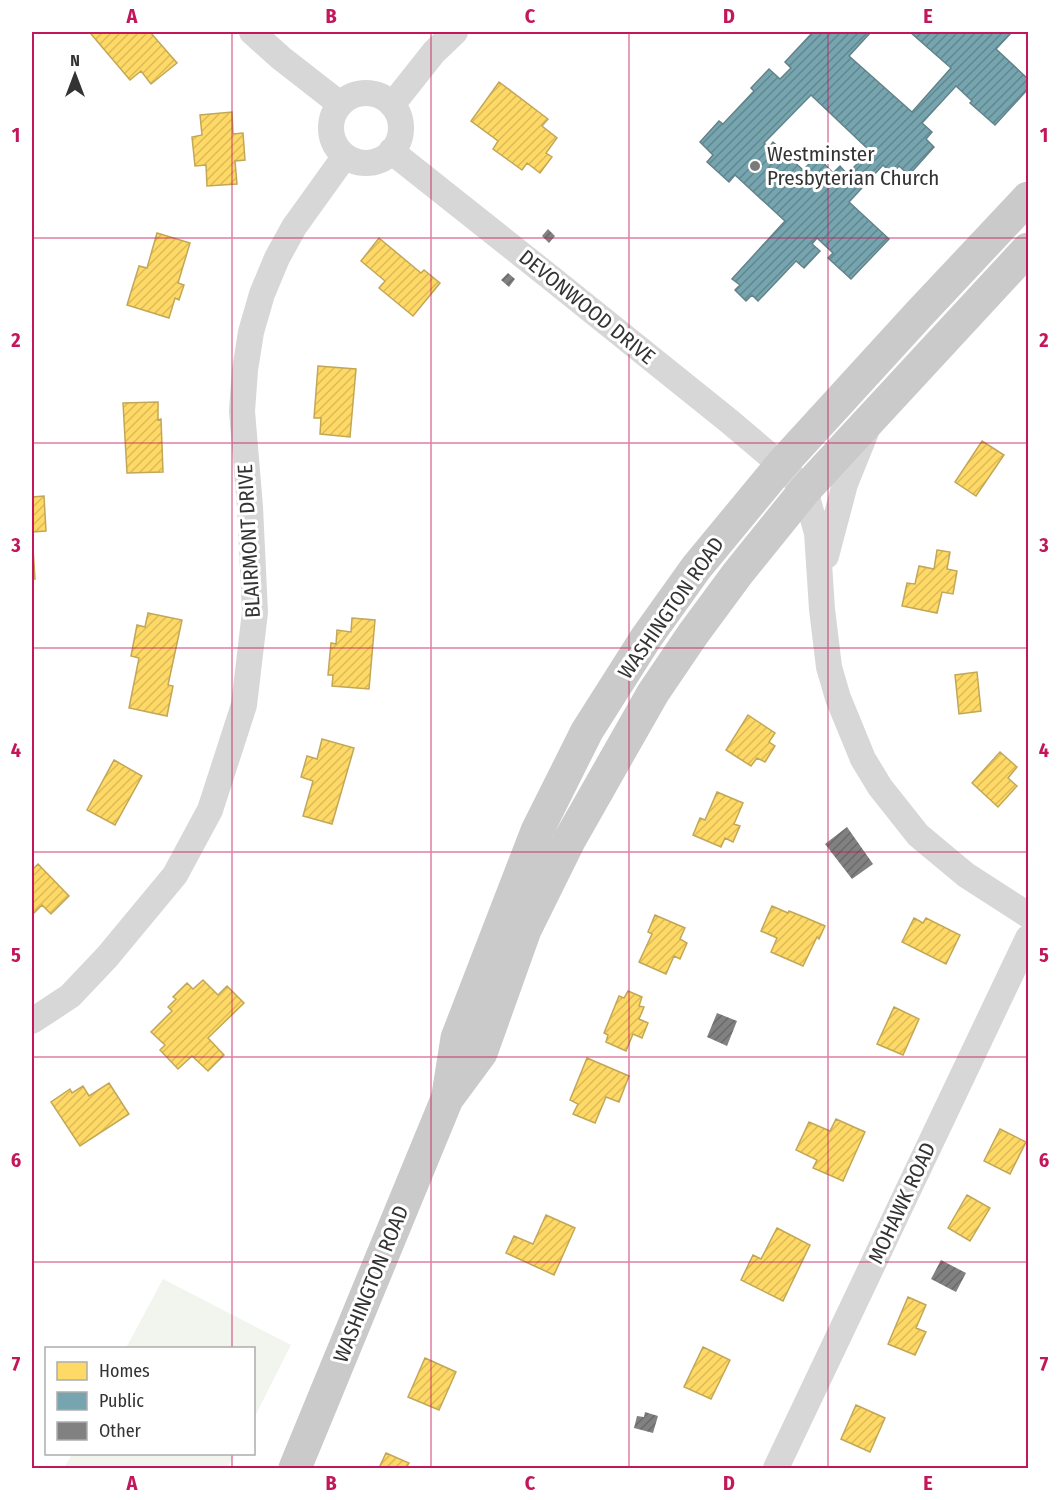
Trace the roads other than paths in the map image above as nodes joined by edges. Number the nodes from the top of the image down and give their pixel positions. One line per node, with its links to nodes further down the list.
1 (252, 32): 3 (street)
2 (455, 32): 4 (street)
3 (340, 104): 4 (street); 6 (street)
4 (392, 105): 5 (street)
5 (391, 151): 6 (street); 10 (street, DEVONWOOD DRIVE)
6 (345, 156): 15 (street, BLAIRMONT DRIVE)
7 (1029, 198): 10 (main road, WASHINGTON ROAD)
8 (1029, 249): 9 (main road, WASHINGTON ROAD)
9 (873, 416): 11 (main road, WASHINGTON ROAD); 12 (street)
10 (781, 465): 11 (street, DEVONWOOD DRIVE); 16 (main road, WASHINGTON ROAD)
11 (805, 490): 12 (street); 16 (main road, WASHINGTON ROAD)
12 (820, 580): 13 (street)
13 (1029, 915)
14 (1029, 938): 18 (street, MOHAWK ROAD)
15 (32, 1021)
16 (447, 1099): 17 (main road, WASHINGTON ROAD)
17 (295, 1468)
18 (776, 1468)

